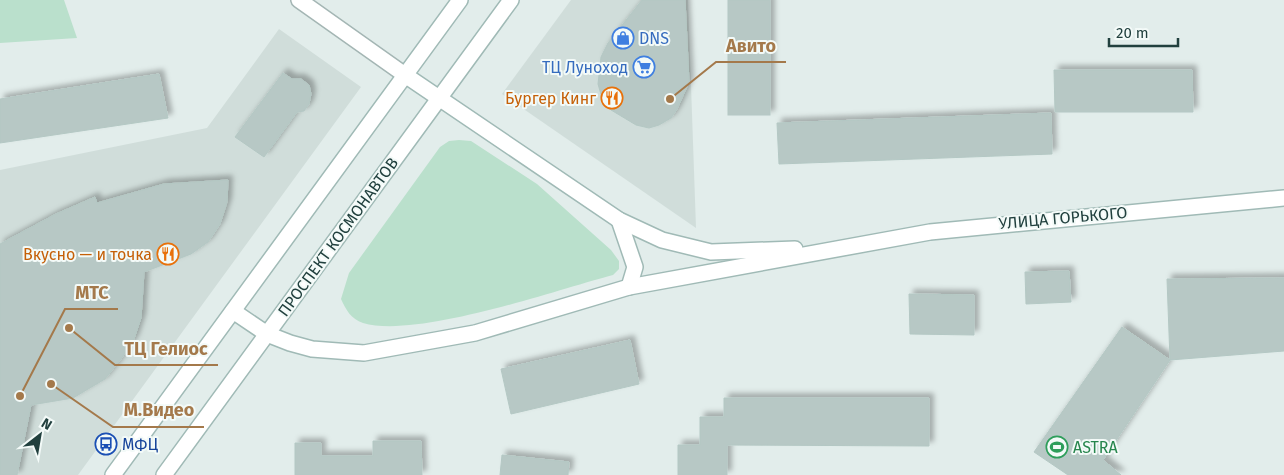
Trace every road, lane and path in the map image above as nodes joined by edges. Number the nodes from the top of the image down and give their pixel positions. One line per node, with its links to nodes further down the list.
1 (299, 0): 4 (main road)
2 (460, 0): 4 (main road)
3 (511, 0): 5 (main road, ПРОСПЕКТ КОСМОНАВТОВ)
4 (405, 75): 5 (main road); 10 (main road)
5 (439, 99): 7 (main road); 11 (main road, ПРОСПЕКТ КОСМОНАВТОВ)
6 (1284, 198): 8 (main road, УЛИЦА ГОРЬКОГО)
7 (619, 220): 8 (main road); 9 (main road)
8 (844, 247): 9 (main road)
9 (629, 287): 11 (main road)
10 (233, 311): 11 (main road); 12 (main road)
11 (267, 334): 13 (main road, ПРОСПЕКТ КОСМОНАВТОВ)
12 (113, 475)
13 (164, 475)

